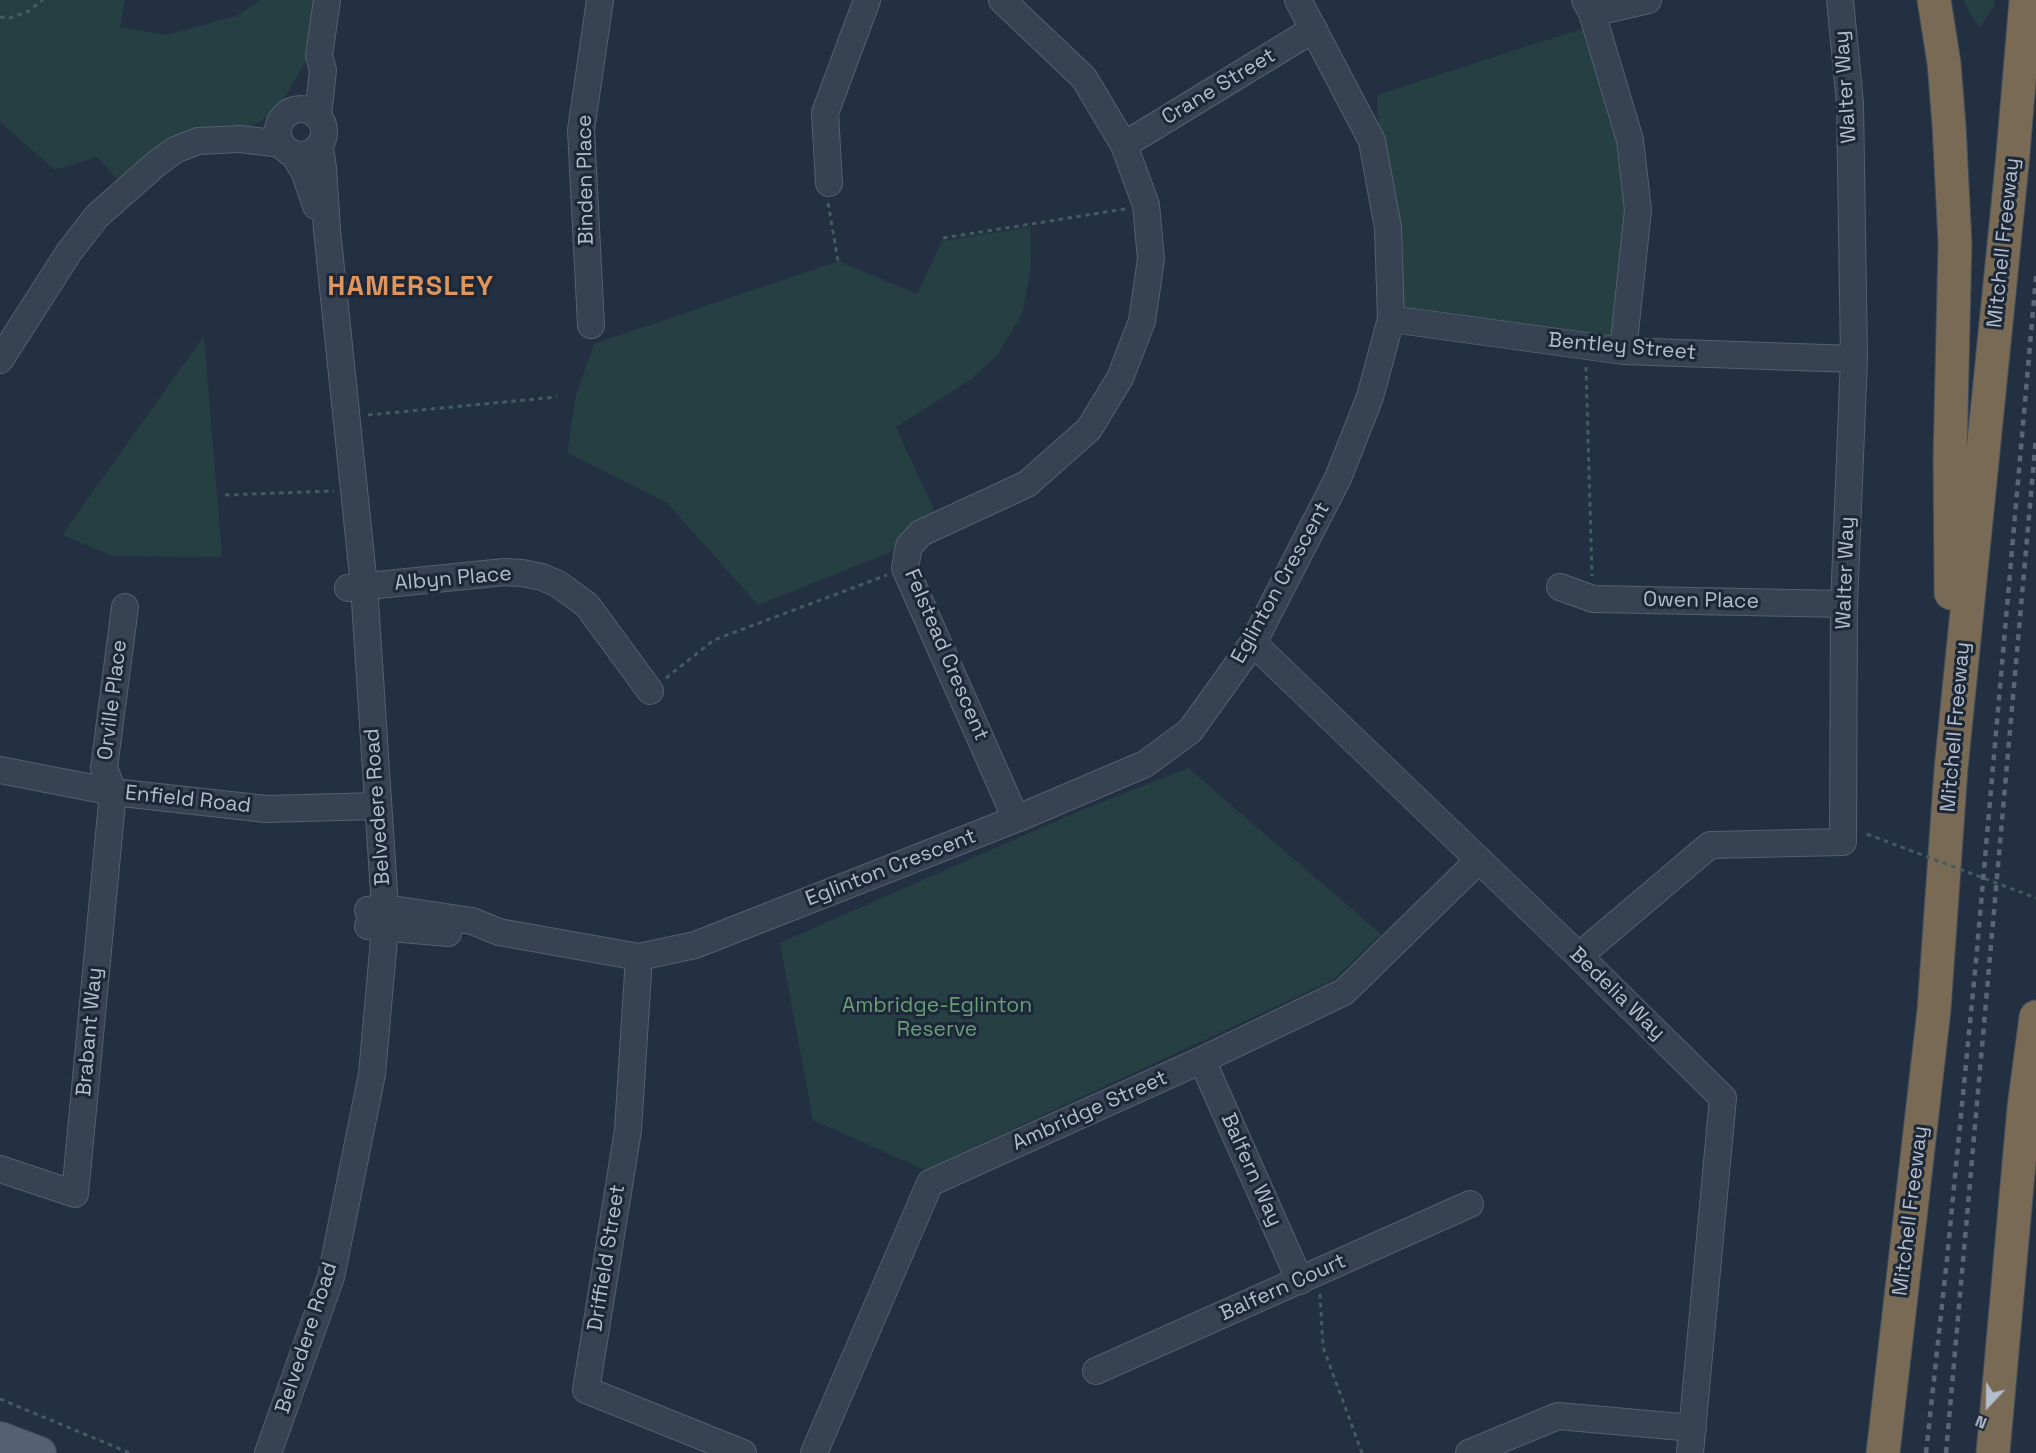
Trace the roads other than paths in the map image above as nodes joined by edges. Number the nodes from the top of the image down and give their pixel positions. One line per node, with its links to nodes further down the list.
1 (327, 0): 12 (street)
2 (600, 0): 21 (street, Binden Place)
3 (867, 0): 19 (street)
4 (1002, 0): 16 (street, Felstead Crescent)
5 (1298, 0): 11 (street, Eglinton Crescent)
6 (1648, 0): 10 (street)
7 (1840, 0): 23 (street, Walter Way)
8 (1934, 0): 31 (highway)
9 (2026, 0): 31 (highway, Mitchell Freeway)
10 (1588, 6): 22 (street)
11 (1314, 29): 16 (street, Crane Street); 20 (street, Eglinton Crescent)
12 (319, 56): 13 (street); 14 (street)
13 (288, 113): 14 (street); 15 (street); 18 (street)
14 (318, 116): 17 (street)
15 (240, 139): 18 (street); 24 (street)
16 (1124, 145): 35 (street, Felstead Crescent)
17 (320, 148): 18 (street); 25 (street, Belvedere Road)
18 (287, 149): 25 (street, Belvedere Road)
19 (829, 183)
20 (1391, 319): 22 (street, Bentley Street); 29 (street, Eglinton Crescent)
21 (591, 325)
22 (1623, 351): 23 (street, Bentley Street)
23 (1854, 359): 27 (street, Walter Way)
24 (0, 360)
25 (356, 587): 30 (street, Albyn Place); 34 (street, Belvedere Road)
26 (1560, 587): 27 (street, Owen Place)
27 (1844, 604): 38 (street, Walter Way)
28 (125, 606): 33 (street, Orville Place)
29 (1252, 643): 35 (street, Eglinton Crescent); 36 (street, Bedelia Way)
30 (650, 691)
31 (1951, 769): 54 (highway, Mitchell Freeway)
32 (0, 770): 33 (street, Enfield Road)
33 (113, 792): 34 (street, Enfield Road); 42 (street, Brabant Way)
34 (369, 806): 37 (street, Belvedere Road)
35 (1016, 819): 39 (street, Eglinton Crescent)
36 (1479, 861): 38 (street, Bedelia Way); 41 (street, Ambridge Street)
37 (376, 918): 39 (street, Eglinton Crescent); 49 (street, Belvedere Road); 50 (street, Belvedere Road)
38 (1579, 956): 47 (street, Bedelia Way)
39 (639, 957): 51 (street, Driffield Street)
40 (2036, 1017): 55 (highway)
41 (1202, 1059): 44 (street, Balfern Way); 52 (street, Ambridge Street)
42 (0, 1169)
43 (1470, 1204): 44 (street, Balfern Court)
44 (1309, 1276): 45 (street, Balfern Court)
45 (1096, 1371)
46 (0, 1438): 48 (main road)
47 (1691, 1441): 53 (street)
48 (40, 1453)
49 (250, 1453)
50 (268, 1453)
51 (743, 1453)
52 (814, 1453)
53 (1469, 1453)
54 (1883, 1453)
55 (1993, 1453)

